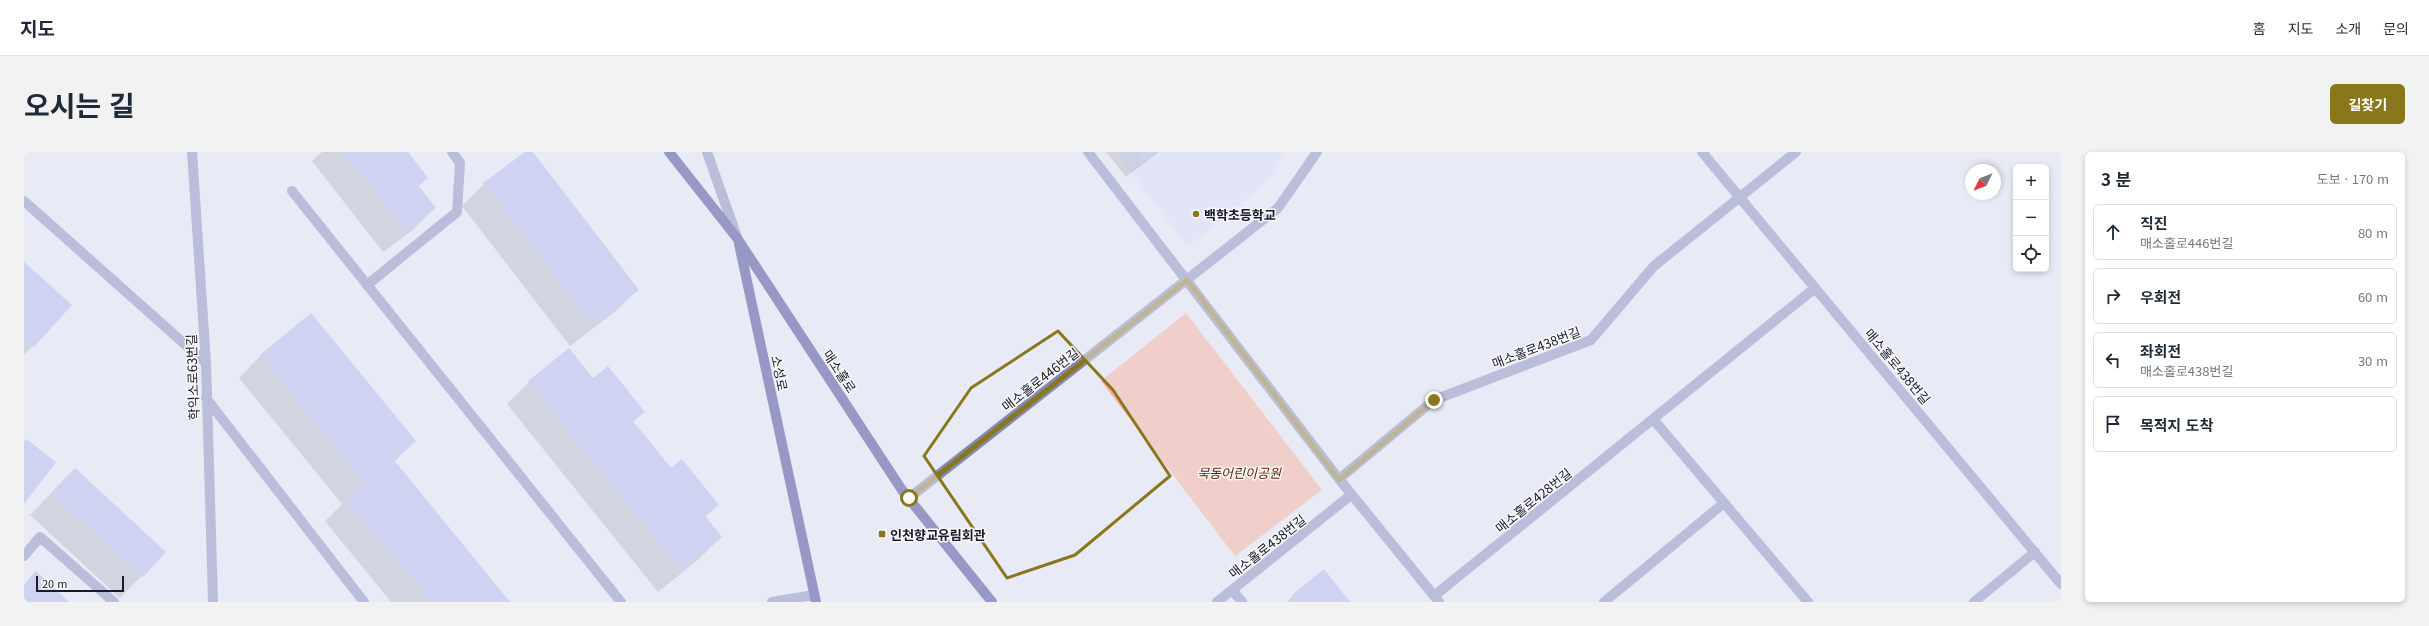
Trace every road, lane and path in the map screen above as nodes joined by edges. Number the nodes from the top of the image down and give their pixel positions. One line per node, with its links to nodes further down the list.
1 (192, 152): 16 (street, 학익소로63번길)
2 (452, 152): 14 (street)
3 (669, 152): 12 (main road, 매소홀로)
4 (707, 152): 12 (street, 소성로)
5 (1088, 152): 13 (street)
6 (1317, 152): 13 (street, 매소홀로446번길)
7 (1702, 152): 10 (street, 매소홀로438번길)
8 (1796, 152): 10 (street, 매소홀로438번길)
9 (292, 191): 14 (street)
10 (1740, 197): 15 (street, 매소홀로438번길); 19 (street, 매소홀로438번길)
11 (24, 201): 16 (street)
12 (738, 238): 21 (main road, 매소홀로); 27 (main road, 소성로)
13 (1187, 280): 19 (street); 21 (street, 매소홀로446번길)
14 (367, 285): 32 (street)
15 (1815, 288): 18 (street, 매소홀로428번길); 23 (street, 매소홀로438번길)
16 (206, 363): 17 (street, 학익소로63번길)
17 (206, 398): 30 (street, 학익소로63번길); 31 (street)
18 (1653, 419): 22 (street); 28 (street, 매소홀로428번길)
19 (1339, 480): 20 (street)
20 (1352, 495): 26 (street, 매소홀로438번길); 28 (street)
21 (909, 498): 34 (main road, 매소홀로)
22 (1724, 503): 37 (street); 38 (street)
23 (2035, 552): 25 (street, 매소홀로438번길); 39 (street)
24 (24, 556): 29 (street)
25 (2061, 584)
26 (1232, 590): 35 (street, 매소홀로438번길); 36 (street)
27 (815, 599): 33 (street)
28 (1437, 599)
29 (114, 602)
30 (213, 602)
31 (364, 602)
32 (620, 602)
33 (772, 602)
34 (992, 602)
35 (1217, 602)
36 (1242, 602)
37 (1604, 602)
38 (1808, 602)
39 (1974, 602)

